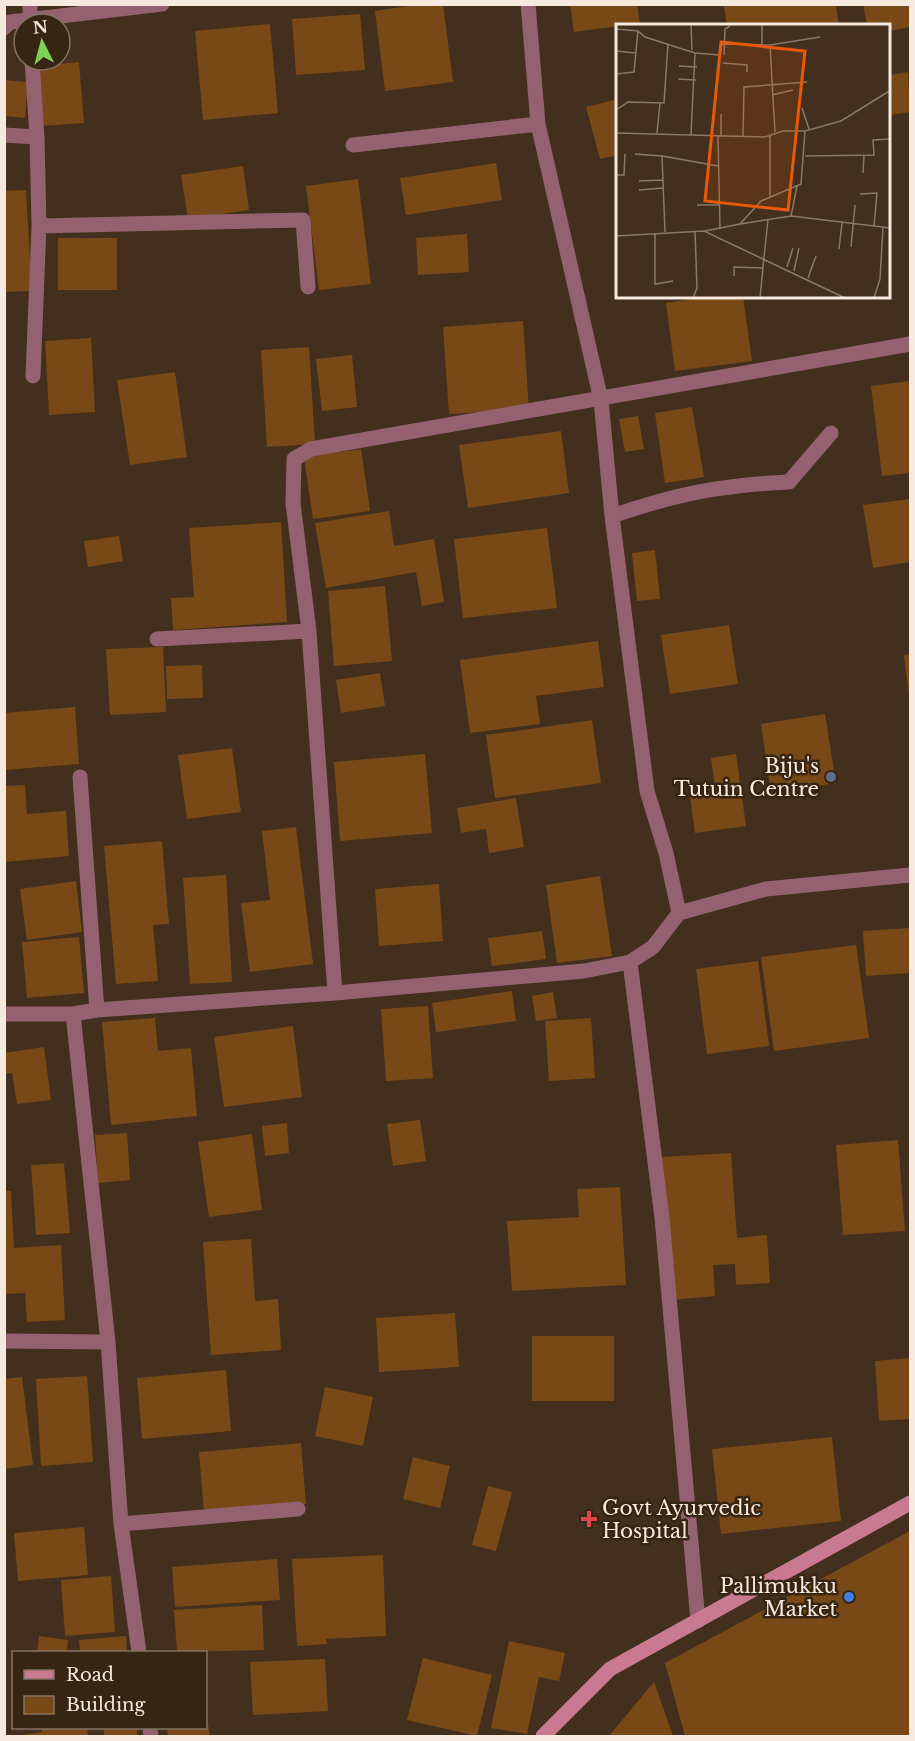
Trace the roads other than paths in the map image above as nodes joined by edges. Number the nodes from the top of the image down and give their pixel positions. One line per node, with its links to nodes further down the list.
1 (162, 4): 3 (street)
2 (528, 4): 5 (street)
3 (72, 16)
4 (33, 72): 7 (street)
5 (538, 124): 8 (street); 13 (street)
6 (4, 135): 7 (street)
7 (37, 137): 9 (street)
8 (353, 145)
9 (39, 225): 10 (street); 12 (street)
10 (308, 287)
11 (910, 344): 13 (street)
12 (33, 376)
13 (601, 400): 15 (street); 16 (street)
14 (831, 433): 15 (street)
15 (612, 516): 20 (street)
16 (309, 631): 17 (street); 22 (street)
17 (157, 639)
18 (80, 777): 23 (street)
19 (910, 875): 20 (street)
20 (679, 913): 21 (street)
21 (630, 962): 22 (street); 31 (street)
22 (335, 993): 23 (street)
23 (97, 1010): 25 (street)
24 (4, 1014): 25 (street)
25 (73, 1014): 27 (street)
26 (4, 1341): 27 (street)
27 (108, 1342): 30 (street)
28 (910, 1503): 31 (street)
29 (298, 1509): 30 (street)
30 (121, 1524): 32 (street)
31 (698, 1621): 33 (street)
32 (139, 1651)
33 (543, 1737)

